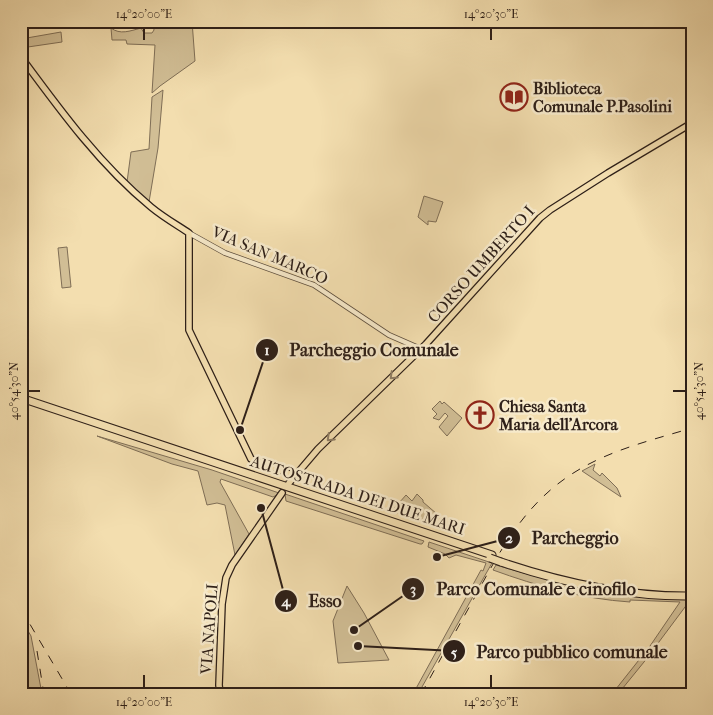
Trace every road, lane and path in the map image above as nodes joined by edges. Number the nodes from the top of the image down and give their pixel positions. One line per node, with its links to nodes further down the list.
1 (21, 57): 3 (main road, VIA SAN MARCO)
2 (692, 123): 4 (main road, CORSO UMBERTO I)
3 (189, 233): 4 (street, VIA SAN MARCO); 7 (main road)
4 (421, 350): 7 (main road, one-way to 7)
5 (21, 398): 10 (highway, AUTOSTRADA DEI DUE MARI)
6 (21, 402): 10 (highway, AUTOSTRADA DEI DUE MARI)
7 (294, 476): 8 (main road)
8 (289, 483)
9 (282, 493): 12 (main road, VIA NAPOLI)
10 (491, 557): 11 (highway, AUTOSTRADA DEI DUE MARI, bridge)
11 (689, 594)
12 (220, 694)

